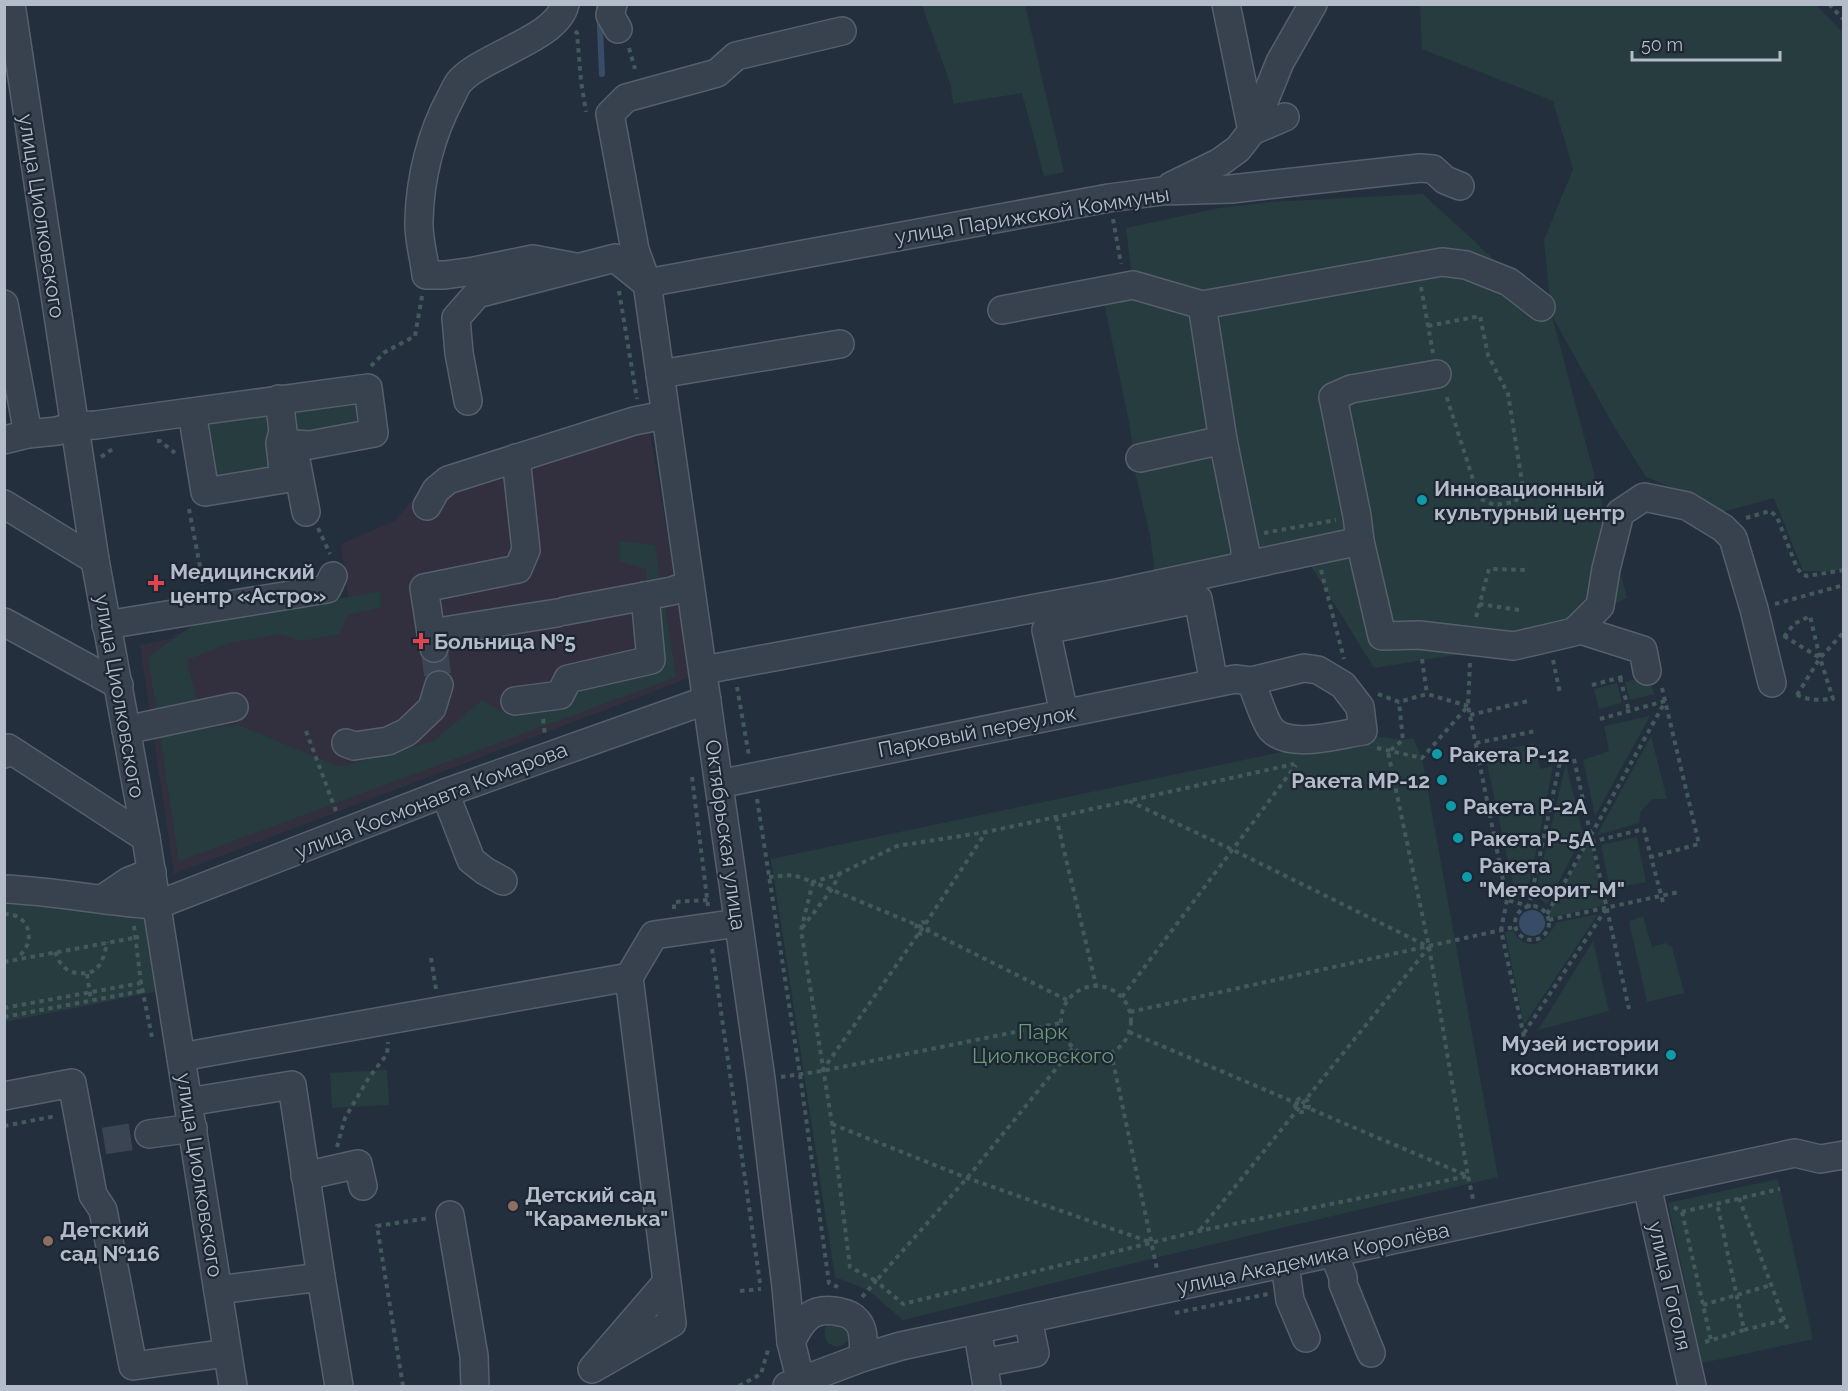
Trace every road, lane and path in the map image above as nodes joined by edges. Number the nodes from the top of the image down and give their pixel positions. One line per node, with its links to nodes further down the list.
1 (11, 4): 36 (street, улица Циолковского)
2 (566, 4): 20 (street)
3 (1226, 4): 11 (street)
4 (1313, 4): 11 (street)
5 (1828, 4): 6 (path)
6 (1844, 20)
7 (620, 27): 9 (path)
8 (842, 31): 21 (street, Октябрьская улица)
9 (635, 69)
10 (1285, 117): 11 (street)
11 (1252, 131): 12 (street)
12 (1220, 162): 13 (street); 15 (street)
13 (1248, 163)
14 (1460, 186): 15 (street, улица Парижской Коммуны)
15 (1162, 191): 16 (street, улица Парижской Коммуны)
16 (1109, 198): 17 (path); 21 (street, улица Парижской Коммуны)
17 (1118, 249)
18 (576, 267): 20 (street); 21 (street); 33 (street)
19 (1417, 267): 24 (street); 25 (street); 27 (path)
20 (426, 275): 31 (path)
21 (647, 283): 29 (street, Октябрьская улица)
22 (618, 288): 35 (path)
23 (4, 304): 37 (street)
24 (1202, 305): 26 (street); 39 (street)
25 (1541, 307)
26 (1002, 310)
27 (1428, 326): 30 (path); 30 (path)
28 (840, 344): 29 (street)
29 (660, 374): 35 (street, Октябрьская улица)
30 (1437, 374): 51 (street)
31 (367, 380): 32 (street); 38 (street)
32 (279, 399): 34 (street); 38 (street)
33 (468, 401)
34 (192, 412): 36 (street); 38 (street)
35 (653, 418): 44 (street); 59 (street, Октябрьская улица)
36 (74, 426): 37 (street); 53 (street, улица Циолковского)
37 (16, 437)
38 (288, 437): 49 (street)
39 (1223, 440): 45 (street); 54 (street)
40 (150, 442): 42 (path)
41 (121, 447): 43 (path)
42 (179, 457)
43 (100, 458)
44 (516, 458): 48 (street); 61 (street)
45 (1140, 458)
46 (187, 502): 58 (path)
47 (4, 504): 53 (street)
48 (427, 506)
49 (306, 513): 57 (path)
50 (1723, 528): 56 (path); 63 (street); 68 (street)
51 (1360, 541): 52 (street); 70 (street)
52 (1309, 553): 54 (street); 76 (path)
53 (95, 560): 67 (street, улица Циолковского)
54 (1245, 565): 75 (street)
55 (1525, 570): 62 (path)
56 (1844, 570)
57 (333, 576): 67 (street)
58 (203, 581)
59 (689, 585): 61 (street); 77 (street, Октябрьская улица)
60 (1844, 585): 63 (path)
61 (645, 596): 89 (street)
62 (1479, 604): 64 (path); 65 (path)
63 (1754, 609): 79 (street)
64 (1519, 610)
65 (1476, 617)
66 (4, 622): 81 (street)
67 (106, 625): 81 (street, улица Циолковского)
68 (1577, 629): 72 (street); 78 (street)
69 (1844, 632): 74 (path)
70 (1419, 635): 72 (street); 86 (path)
71 (1784, 636): 74 (path); 74 (path); 79 (path)
72 (1549, 639): 85 (path)
73 (1471, 653): 94 (path)
74 (1820, 658): 87 (path); 87 (path)
75 (733, 664): 77 (street); 110 (path)
76 (1347, 667)
77 (704, 670): 88 (street, Октябрьская улица)
78 (1647, 671): 80 (path); 91 (path)
79 (1769, 672): 87 (path)
80 (1620, 678): 83 (path); 95 (path)
81 (119, 685): 99 (street, улица Циолковского)
82 (439, 685): 102 (street)
83 (1592, 685)
84 (1371, 687): 92 (path)
85 (1560, 693)
86 (1426, 694): 92 (path); 94 (path)
87 (1797, 695)
88 (707, 700): 111 (street, Октябрьская улица); 112 (street, улица Космонавта Комарова)
89 (515, 701)
90 (1528, 701): 97 (path)
91 (1665, 701): 95 (path); 117 (path); 122 (path)
92 (1399, 702): 106 (path)
93 (234, 706): 99 (street)
94 (1468, 706): 97 (path); 106 (path)
95 (1629, 711): 98 (path)
96 (1064, 713): 96 (street, Парковый переулок); 110 (street, Парковый переулок)
97 (1470, 714): 103 (path)
98 (1600, 719)
99 (126, 730): 118 (street, улица Циолковского)
100 (306, 731): 115 (path)
101 (1536, 731): 103 (path)
102 (346, 743)
103 (1476, 743): 135 (path)
104 (1368, 745): 106 (path)
105 (6, 750): 118 (street)
106 (1388, 753): 155 (path)
107 (1574, 759): 117 (path)
108 (1560, 762): 137 (path)
109 (692, 775): 147 (path)
110 (753, 777): 111 (street, Парковый переулок); 126 (path)
111 (719, 784): 143 (street, Октябрьская улица)
112 (445, 793): 127 (street); 136 (street, улица Космонавта Комарова)
113 (1128, 801): 114 (path); 121 (path); 121 (path)
114 (1056, 817): 116 (path); 163 (path)
115 (339, 818)
116 (986, 832): 125 (path); 144 (path)
117 (1591, 835): 119 (path); 120 (path)
118 (146, 838): 124 (street, улица Циолковского)
119 (1593, 842): 120 (path); 122 (path); 139 (path)
120 (1586, 844): 141 (path)
121 (1233, 850): 155 (path); 166 (path)
122 (1651, 857): 133 (path)
123 (4, 868): 131 (street)
124 (152, 872): 134 (street); 136 (street, улица Циолковского)
125 (839, 874): 128 (path); 130 (path)
126 (769, 877): 128 (path); 181 (path)
127 (503, 881)
128 (813, 882): 130 (path); 149 (path)
129 (4, 889): 131 (street)
130 (832, 889): 145 (path); 149 (path)
131 (42, 890): 134 (street)
132 (1679, 892): 133 (path)
133 (1661, 896): 138 (path); 139 (path)
134 (104, 898): 136 (street)
135 (1507, 900): 137 (path); 150 (path)
136 (157, 905): 179 (street, улица Циолковского)
137 (1529, 906): 141 (path); 146 (path)
138 (1664, 906)
139 (1607, 908): 142 (path); 150 (path); 170 (path)
140 (4, 914): 158 (path)
141 (1547, 914): 142 (path)
142 (1549, 920): 146 (path)
143 (738, 923): 147 (street); 231 (street, Октябрьская улица)
144 (926, 923): 145 (path); 148 (path); 151 (path)
145 (917, 925): 148 (path); 152 (path)
146 (1515, 927): 150 (path)
147 (709, 928): 161 (street); 215 (path)
148 (922, 928): 151 (path); 152 (path)
149 (801, 930): 180 (path)
150 (1501, 930): 155 (path)
151 (928, 931): 152 (path); 167 (path)
152 (919, 934): 180 (path)
153 (135, 939): 154 (path)
154 (107, 942): 156 (path); 160 (path)
155 (1429, 947): 172 (path); 183 (path); 195 (path)
156 (56, 952): 158 (path); 160 (path)
157 (431, 958): 171 (path)
158 (12, 960): 159 (path)
159 (4, 961)
160 (87, 974): 165 (path)
161 (629, 977): 171 (street); 236 (street)
162 (141, 983): 165 (path)
163 (1096, 985): 166 (path); 167 (path)
164 (143, 991): 168 (path)
165 (89, 993): 168 (path); 169 (path)
166 (1122, 997): 172 (path)
167 (1067, 1000): 175 (path)
168 (91, 1001): 173 (path)
169 (4, 1008)
170 (1629, 1009)
171 (440, 1011): 174 (street)
172 (1130, 1012): 176 (path)
173 (4, 1017)
174 (390, 1019): 179 (street); 194 (path)
175 (1060, 1023): 177 (path); 180 (path)
176 (1129, 1032): 178 (path); 184 (path)
177 (1073, 1048): 178 (path); 196 (path)
178 (1111, 1052): 206 (path)
179 (181, 1057): 189 (street, улица Циолковского)
180 (822, 1071): 181 (path); 190 (path)
181 (800, 1075): 217 (path)
182 (4, 1096): 188 (street)
183 (1306, 1099): 184 (path); 185 (path); 186 (path)
184 (1295, 1102): 185 (path); 187 (path)
185 (1301, 1105): 186 (path); 187 (path)
186 (1308, 1108): 187 (path); 195 (path)
187 (1297, 1110): 205 (path)
188 (77, 1112): 191 (path); 232 (street)
189 (190, 1115): 192 (street); 194 (street); 216 (street, улица Циолковского)
190 (832, 1124): 196 (path); 213 (path)
191 (4, 1126)
192 (149, 1134)
193 (1844, 1155): 199 (street, улица Академика Королёва)
194 (318, 1174): 197 (street); 212 (street)
195 (1468, 1176): 201 (path); 205 (path)
196 (967, 1178): 206 (path); 213 (path)
197 (363, 1186)
198 (1780, 1189): 200 (path)
199 (1649, 1196): 203 (path); 207 (street, улица Академика Королёва); 243 (street, улица Гоголя)
200 (1738, 1198): 202 (path); 214 (path)
201 (1474, 1202)
202 (1718, 1203): 203 (path); 220 (path)
203 (1682, 1212): 224 (path)
204 (450, 1215): 240 (path); 241 (street)
205 (1199, 1231): 206 (path)
206 (1151, 1242): 208 (path); 213 (path)
207 (1334, 1254): 209 (street, улица Академика Королёва); 233 (street)
208 (1155, 1258)
209 (1285, 1264): 225 (street, улица Академика Королёва); 230 (street)
210 (1158, 1270): 211 (path)
211 (1146, 1273)
212 (321, 1277): 216 (street); 239 (street)
213 (876, 1281): 221 (path)
214 (1771, 1285): 220 (path); 226 (path)
215 (761, 1289): 218 (path); 222 (path)
216 (218, 1290): 232 (street, улица Циолковского)
217 (845, 1290)
218 (740, 1292)
219 (853, 1294): 221 (path)
220 (1736, 1295): 224 (path); 228 (path)
221 (861, 1298): 223 (path)
222 (762, 1299)
223 (868, 1304)
224 (1703, 1305): 228 (path)
225 (1028, 1319): 227 (street, улица Академика Королёва); 235 (street)
226 (1784, 1320): 228 (path); 229 (path)
227 (978, 1329): 234 (street, улица Академика Королёва); 235 (street)
228 (1744, 1330)
229 (1789, 1334)
230 (1306, 1338)
231 (780, 1346): 234 (street); 237 (street, Октябрьская улица); 242 (path)
232 (227, 1353): 238 (street, улица Циолковского)
233 (1371, 1353)
234 (864, 1357): 237 (street, улица Академика Королёва)
235 (985, 1375)
236 (593, 1378)
237 (796, 1384)
238 (233, 1386)
239 (339, 1386)
240 (403, 1386)
241 (475, 1386)
242 (739, 1386)
243 (1692, 1386)

